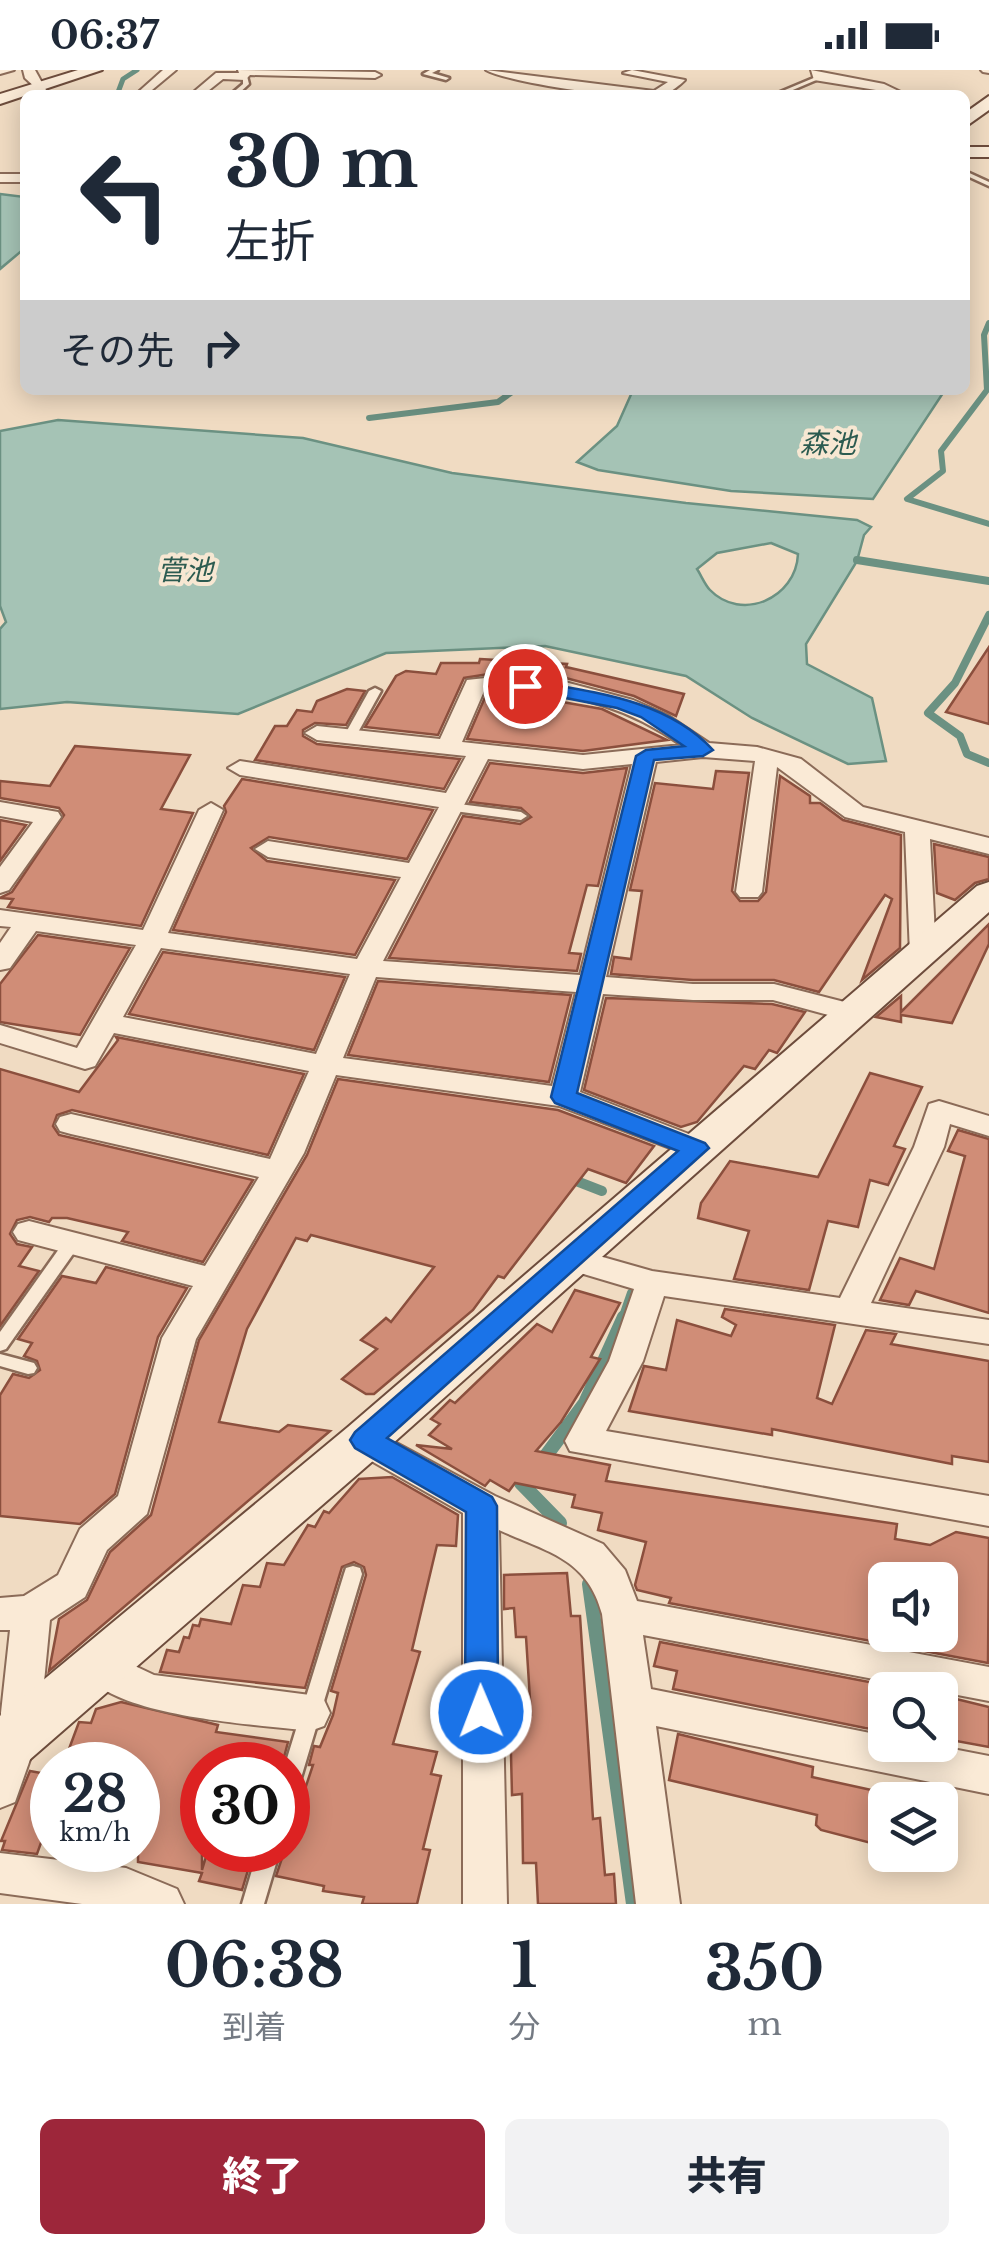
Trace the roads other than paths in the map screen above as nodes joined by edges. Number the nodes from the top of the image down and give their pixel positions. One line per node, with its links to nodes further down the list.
1 (0, 70): 2 (street)
2 (8, 70)
3 (29, 70): 18 (street)
4 (94, 70): 18 (street)
5 (170, 70): 20 (street)
6 (435, 70): 15 (lane)
7 (594, 70): 17 (street)
8 (514, 72): 13 (street); 17 (street)
9 (620, 72): 24 (street)
10 (244, 73): 14 (street); 21 (street)
11 (818, 74): 16 (street); 25 (lane)
12 (375, 75): 14 (street)
13 (493, 75)
14 (296, 77)
15 (446, 78)
16 (864, 83): 26 (street); 27 (street)
17 (564, 84): 22 (street); 23 (street)
18 (42, 88): 19 (street)
19 (36, 90)
20 (145, 90)
21 (202, 90)
22 (551, 90)
23 (614, 90)
24 (663, 90)
25 (786, 90)
26 (855, 90)
27 (886, 90)
28 (989, 101): 29 (street)
29 (970, 118)
30 (375, 691): 32 (lane)
31 (316, 733): 32 (street)
32 (350, 736): 33 (street)
33 (448, 747): 34 (street); 35 (street)
34 (481, 750): 36 (street); 39 (street)
35 (703, 750): 36 (street); 37 (street)
36 (646, 756): 56 (street)
37 (767, 757): 43 (street); 48 (street)
38 (240, 768): 39 (street)
39 (452, 804): 42 (lane); 46 (street)
40 (0, 810): 47 (street)
41 (211, 810): 52 (street)
42 (521, 816)
43 (917, 828): 44 (street); 53 (street)
44 (989, 846)
45 (268, 850): 46 (street)
46 (416, 872): 55 (street)
47 (0, 885)
48 (749, 892)
49 (986, 901): 53 (street)
50 (0, 918): 51 (street)
51 (28, 924): 52 (street); 54 (street)
52 (152, 940): 55 (street); 58 (street)
53 (923, 954): 57 (street)
54 (0, 962)
55 (366, 968): 56 (street); 60 (street)
56 (590, 986): 57 (street); 61 (street)
57 (854, 1013): 64 (street)
58 (108, 1023): 59 (street); 60 (street)
59 (0, 1034)
60 (326, 1065): 61 (street); 65 (street)
61 (564, 1097): 64 (street)
62 (70, 1124): 65 (street)
63 (989, 1126): 71 (street)
64 (696, 1148): 68 (street)
65 (276, 1172): 69 (street)
66 (29, 1232): 67 (street)
67 (72, 1243): 69 (street); 73 (lane)
68 (572, 1259): 70 (street); 76 (street)
69 (213, 1280): 80 (street)
70 (652, 1283): 71 (street); 78 (street)
71 (850, 1312): 72 (street)
72 (989, 1332)
73 (0, 1345)
74 (0, 1360): 75 (lane)
75 (28, 1368)
76 (365, 1440): 77 (street); 82 (street)
77 (482, 1506): 81 (street); 94 (street)
78 (989, 1510)
79 (352, 1574): 85 (lane)
80 (16, 1613): 86 (street)
81 (621, 1614): 83 (street); 84 (street)
82 (101, 1667): 85 (street); 86 (street)
83 (989, 1684)
84 (632, 1702): 88 (street); 95 (street)
85 (310, 1713): 87 (lane)
86 (10, 1742): 89 (street)
87 (301, 1742)
88 (989, 1775)
89 (0, 1789)
90 (262, 1872): 93 (lane)
91 (0, 1873): 92 (street)
92 (162, 1904)
93 (252, 1904)
94 (485, 1904)
95 (658, 1904)

